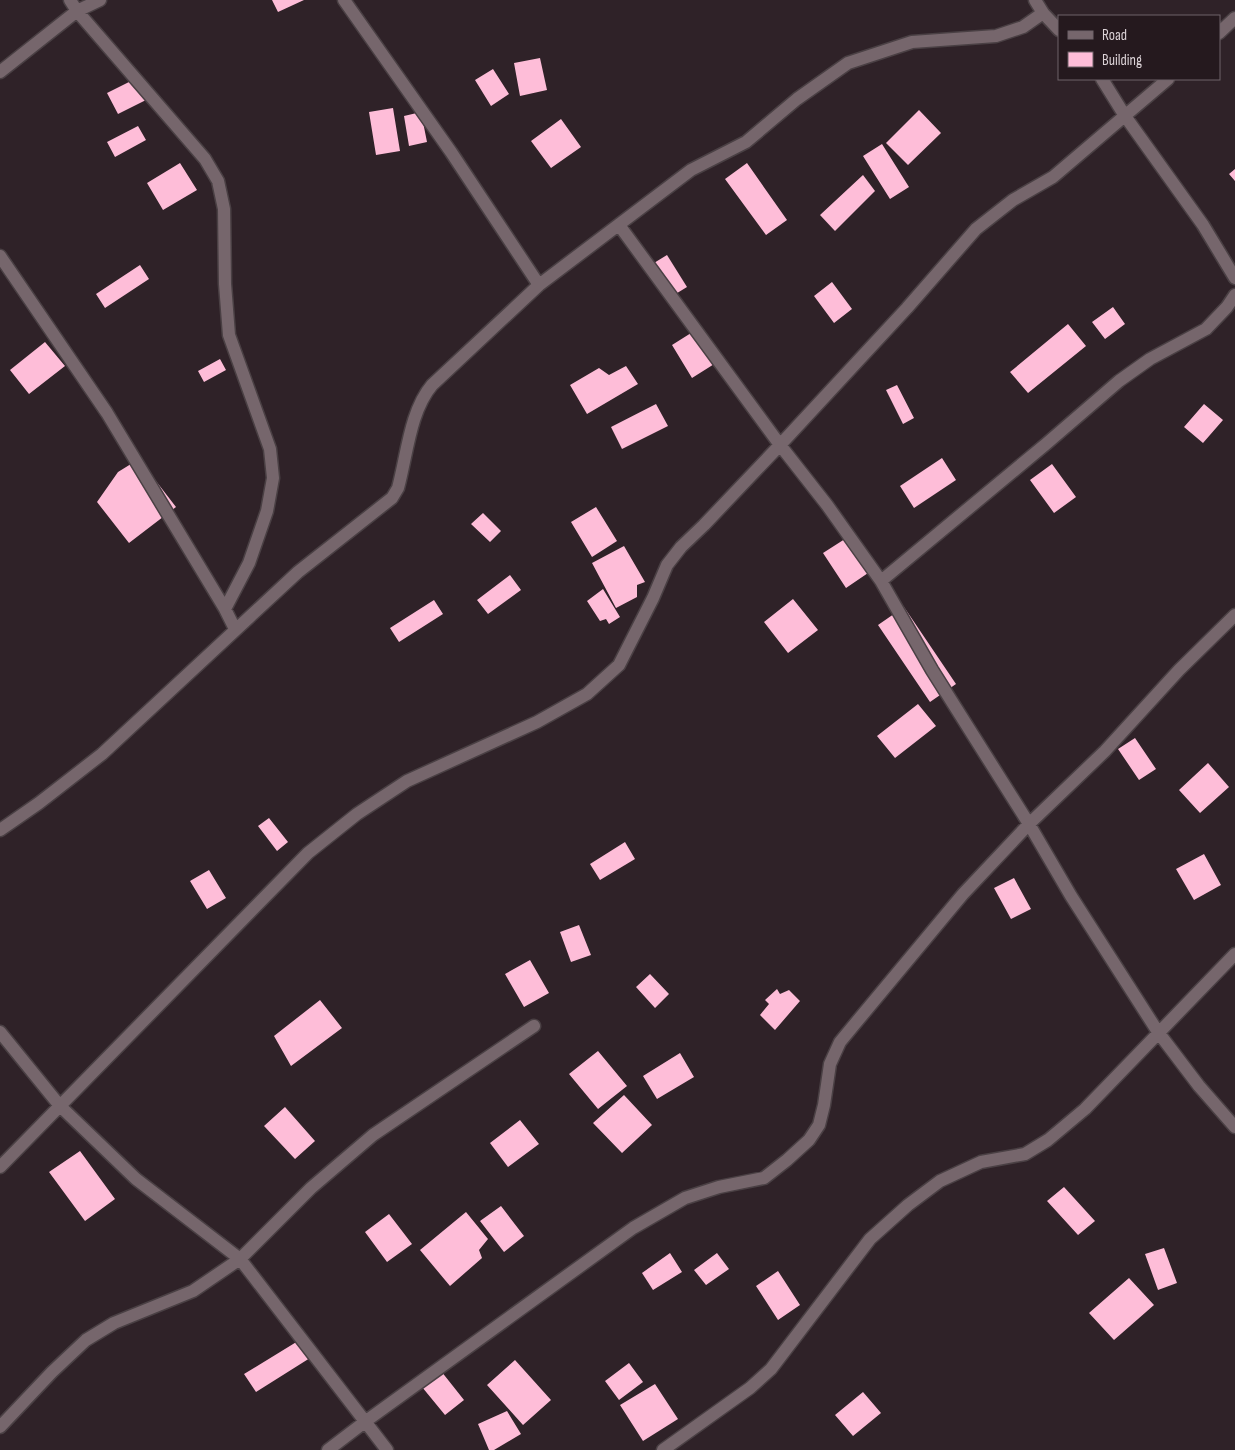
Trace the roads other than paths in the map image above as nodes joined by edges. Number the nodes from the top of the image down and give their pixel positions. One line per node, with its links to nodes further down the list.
1 (70, 0): 5 (street)
2 (100, 0): 5 (street)
3 (344, 0): 17 (street)
4 (1035, 0): 6 (street)
5 (77, 11): 10 (street); 21 (street)
6 (1043, 13): 8 (street); 14 (street)
7 (1235, 18): 9 (street)
8 (1058, 29)
9 (1220, 32)
10 (0, 72)
11 (1103, 80): 13 (street)
12 (1167, 80): 13 (street)
13 (1125, 116): 16 (street); 19 (street)
14 (619, 225): 17 (street); 19 (street)
15 (0, 256): 21 (street)
16 (1235, 278)
17 (539, 285): 23 (street)
18 (1235, 295): 20 (street)
19 (780, 445): 20 (street); 30 (street)
20 (881, 581): 24 (street)
21 (225, 609): 23 (street)
22 (1235, 615): 24 (street)
23 (235, 629): 25 (street)
24 (1029, 824): 29 (street); 34 (street)
25 (0, 830)
26 (1235, 954): 29 (street)
27 (534, 1026): 33 (street)
28 (0, 1032): 30 (street)
29 (1158, 1032): 31 (street); 38 (street)
30 (60, 1106): 32 (street); 33 (street)
31 (1235, 1128)
32 (0, 1167)
33 (240, 1259): 34 (street); 35 (street)
34 (366, 1421): 36 (street); 37 (street)
35 (0, 1427)
36 (328, 1450)
37 (387, 1450)
38 (663, 1450)

